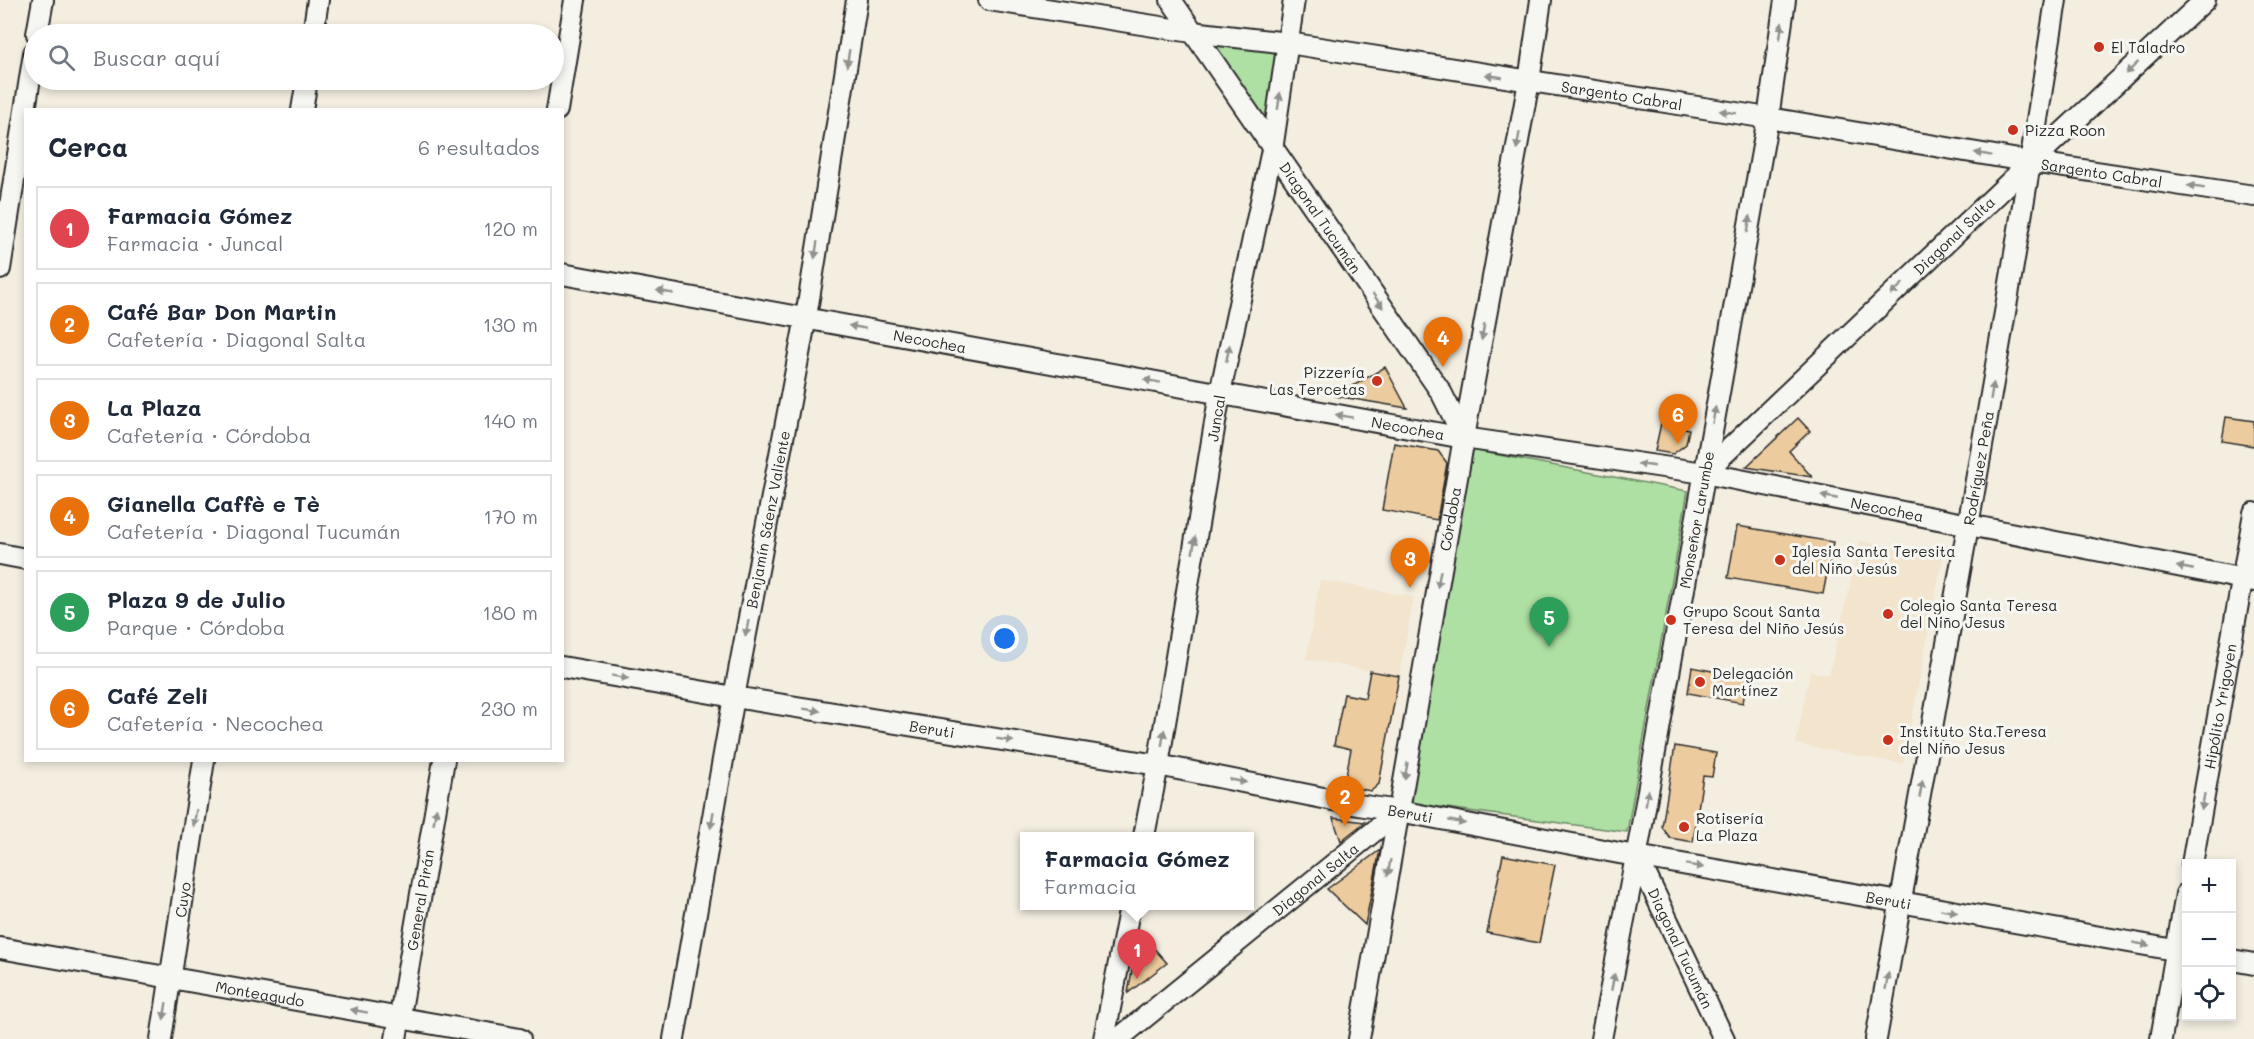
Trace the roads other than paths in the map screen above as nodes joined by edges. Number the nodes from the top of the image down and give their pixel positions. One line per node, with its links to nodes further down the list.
1 (43, 0): 12 (street)
2 (318, 0): 13 (street)
3 (575, 0): 16 (street)
4 (857, 0): 32 (street, Benjamín Sáenz Valiente, one-way to 32)
5 (989, 0): 14 (street, Sargento Cabral)
6 (1171, 0): 14 (street, Diagonal Tucumán)
7 (1294, 0): 15 (street, Juncal)
8 (1541, 0): 17 (street, Córdoba)
9 (1785, 0): 25 (street, Monseñor Larumbe, one-way to 9)
10 (2055, 0): 27 (street, Rodríguez Peña)
11 (2205, 0): 27 (street, Diagonal Salta, one-way to 27)
12 (39, 24)
13 (314, 24)
14 (1192, 32): 15 (street, Sargento Cabral); 26 (street, Diagonal Tucumán)
15 (1288, 43): 17 (street, Sargento Cabral, one-way to 15); 26 (street, Juncal, one-way to 15)
16 (564, 64)
17 (1529, 81): 25 (street, Sargento Cabral, one-way to 17); 34 (street, Córdoba, one-way to 34)
18 (28, 90): 21 (street)
19 (305, 90): 22 (street)
20 (559, 90): 23 (street)
21 (25, 108)
22 (302, 108)
23 (556, 108)
24 (24, 112): 28 (street)
25 (1768, 118): 27 (street, Sargento Cabral, one-way to 25); 35 (street, Monseñor Larumbe, one-way to 25)
26 (1272, 150): 33 (street, Juncal, one-way to 26); 34 (street, Diagonal Tucumán, one-way to 34)
27 (2031, 162): 29 (street, Sargento Cabral, one-way to 27); 35 (street, Diagonal Salta, one-way to 35); 37 (street, Rodríguez Peña, one-way to 27)
28 (13, 177): 30 (street)
29 (2254, 196)
30 (0, 269)
31 (564, 274): 32 (street, Necochea, one-way to 31)
32 (806, 317): 33 (street, Necochea, one-way to 32); 42 (street, Benjamín Sáenz Valiente, one-way to 42)
33 (1220, 393): 34 (street, Necochea, one-way to 33); 45 (street, Juncal, one-way to 33)
34 (1464, 438): 35 (street, Necochea, one-way to 34); 46 (street, Córdoba, one-way to 46)
35 (1704, 473): 37 (street, Necochea, one-way to 35); 48 (street, Monseñor Larumbe, one-way to 35)
36 (2254, 513): 40 (street, Hipólito Yrigoyen)
37 (1970, 525): 40 (street, Necochea, one-way to 37); 50 (street, Rodríguez Peña, one-way to 37)
38 (0, 554): 39 (street)
39 (24, 559)
40 (2248, 580): 49 (street, Hipólito Yrigoyen, one-way to 49)
41 (564, 667): 42 (street, Beruti, one-way to 42)
42 (734, 697): 45 (street, Beruti, one-way to 45); 62 (street, Benjamín Sáenz Valiente, one-way to 62)
43 (204, 762): 57 (street, Cuyo, one-way to 57)
44 (444, 762): 58 (street, General Pirán, one-way to 44)
45 (1158, 765): 46 (street, Beruti, one-way to 46); 47 (street, Juncal)
46 (1400, 811): 48 (street, Beruti, one-way to 48); 64 (street, Diagonal Salta); 65 (street, Córdoba, one-way to 65)
47 (1145, 832)
48 (1637, 856): 50 (street, Beruti, one-way to 50); 66 (street, Monseñor Larumbe, one-way to 48); 67 (street, Diagonal Tucumán)
49 (2193, 859)
50 (1901, 902): 54 (street, Beruti, one-way to 54); 68 (street, Rodríguez Peña, one-way to 50)
51 (1129, 910): 63 (street)
52 (2185, 913): 54 (street)
53 (0, 948): 57 (street, Monteagudo)
54 (2181, 951): 69 (street)
55 (2236, 961): 56 (street)
56 (2254, 964)
57 (170, 979): 58 (street, Monteagudo, one-way to 57); 59 (street, Cuyo, one-way to 59)
58 (400, 1018): 60 (street, General Pirán); 61 (street, Monteagudo)
59 (161, 1039)
60 (396, 1039)
61 (520, 1039)
62 (674, 1039)
63 (1104, 1039)
64 (1118, 1039)
65 (1359, 1039)
66 (1601, 1039)
67 (1724, 1039)
68 (1876, 1039)
69 (2161, 1039)

